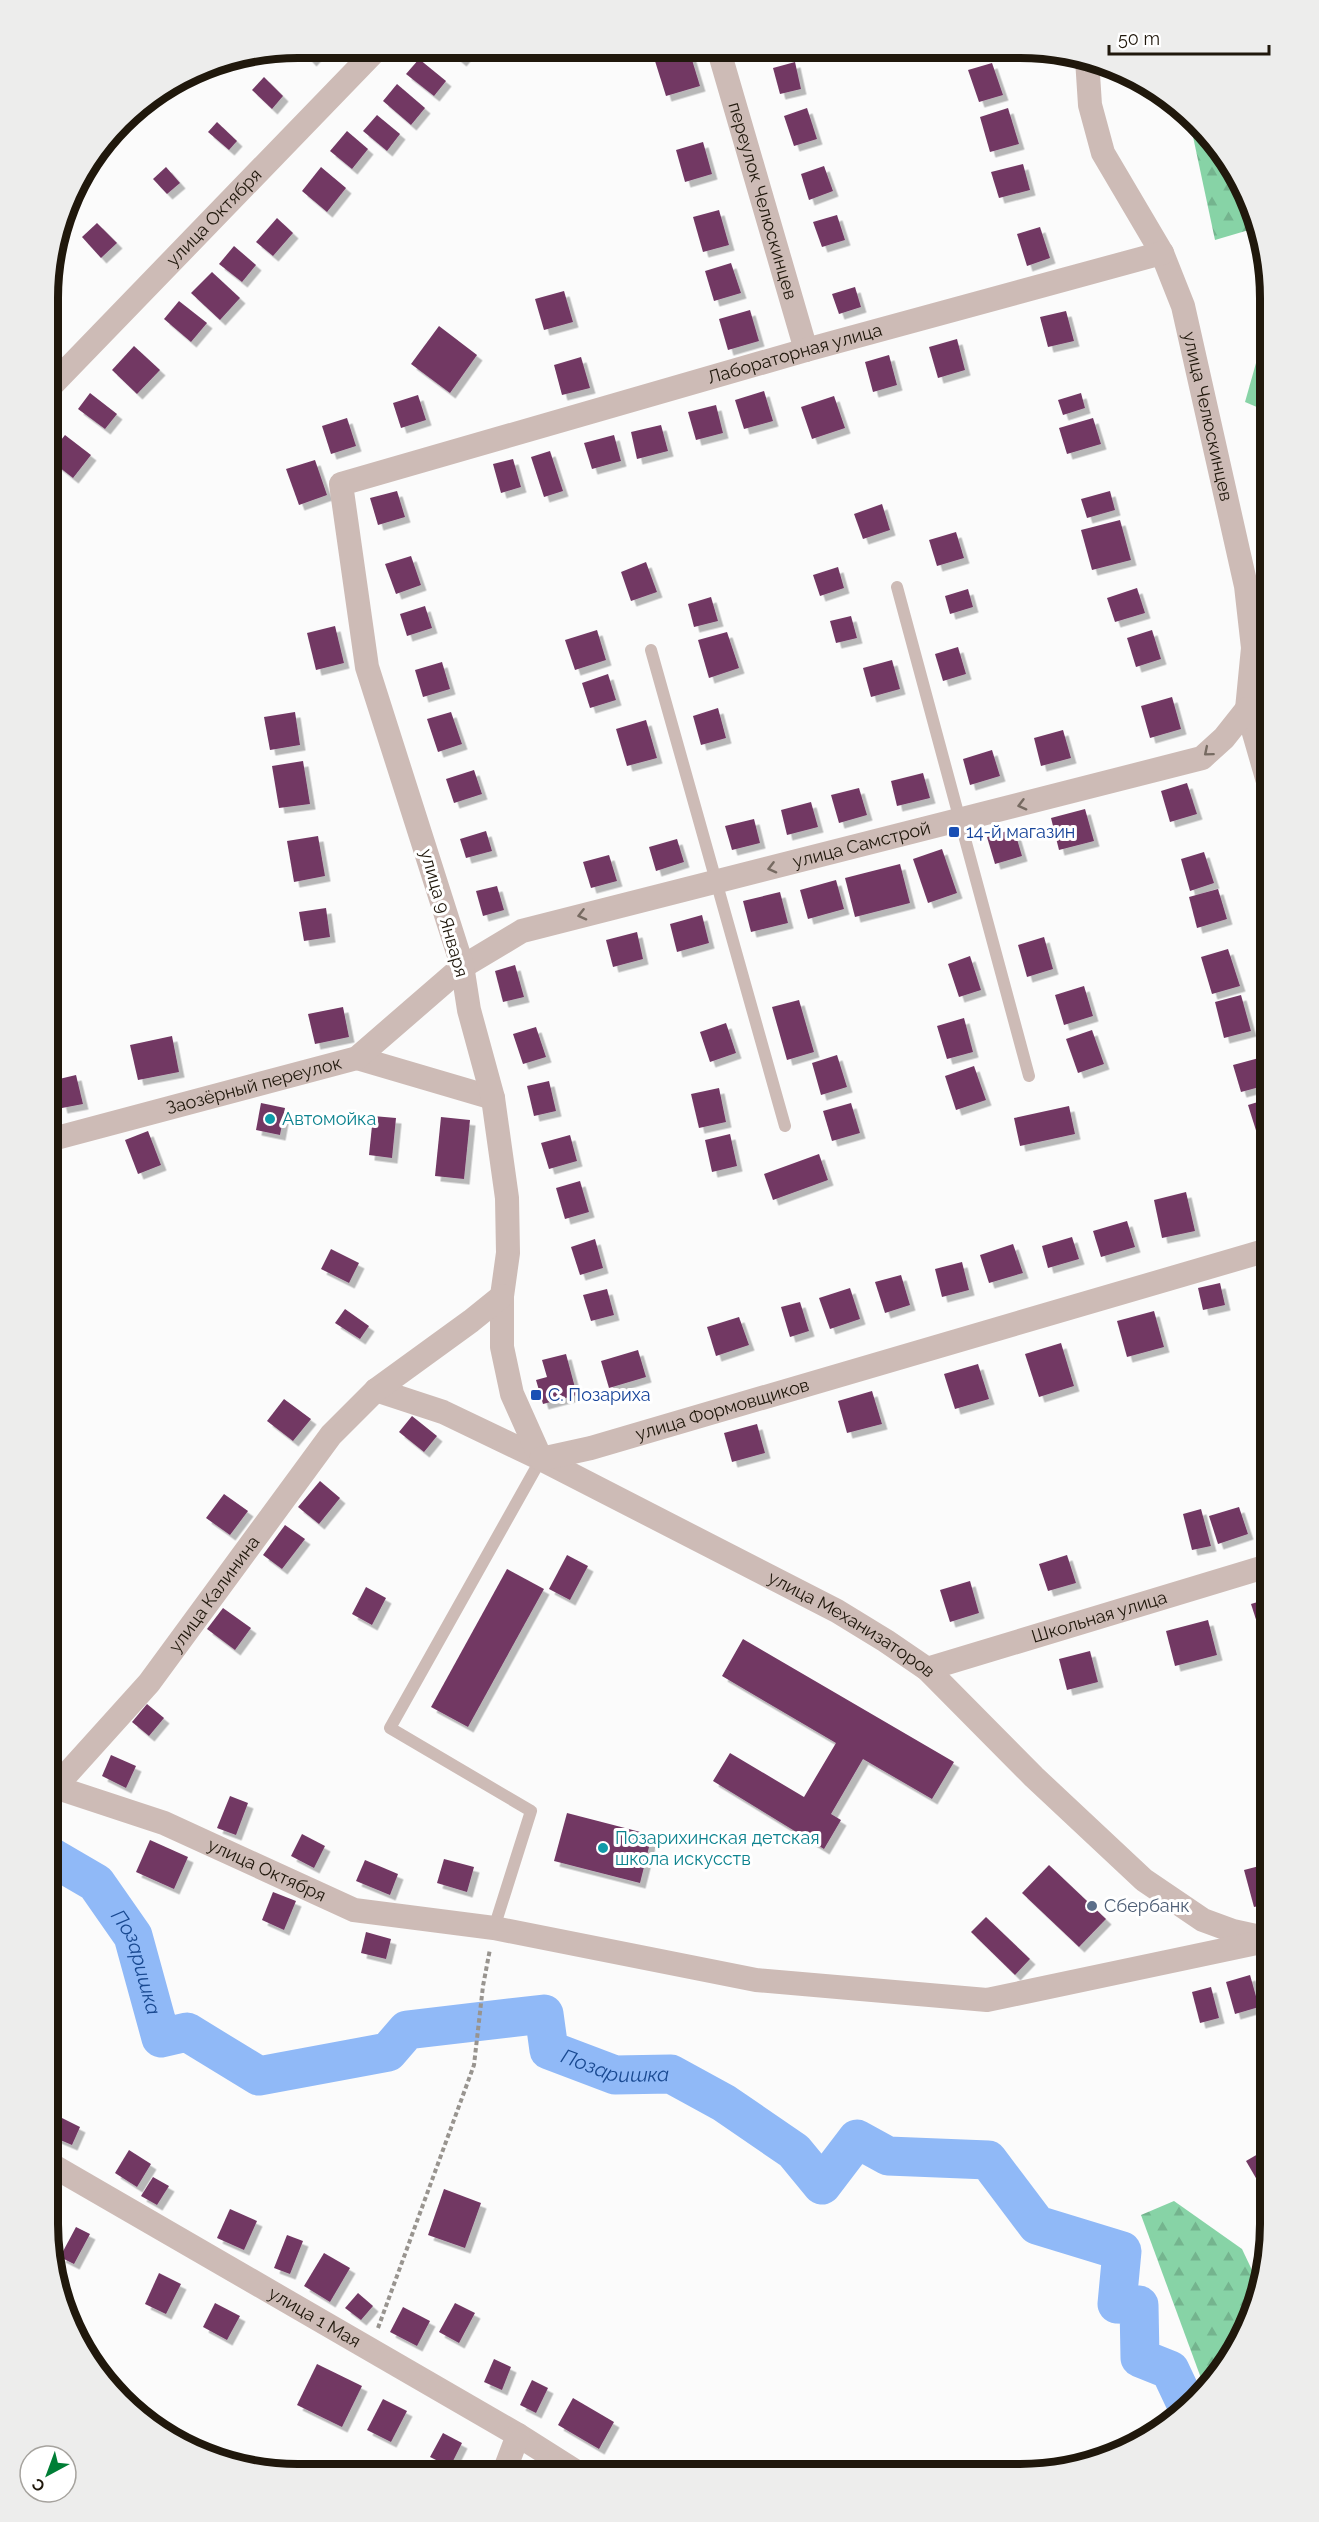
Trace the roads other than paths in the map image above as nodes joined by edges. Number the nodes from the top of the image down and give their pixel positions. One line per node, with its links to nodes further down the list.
1 (368, 58): 6 (street, улица Октября)
2 (721, 58): 5 (street, переулок Челюскинцев)
3 (1088, 68): 4 (street, улица Челюскинцев)
4 (1162, 253): 5 (street, Лабораторная улица); 10 (street, улица Челюскинцев)
5 (806, 350): 7 (street, Лабораторная улица)
6 (58, 379)
7 (343, 495): 14 (street, улица 9 Января)
8 (897, 587): 12 (lane)
9 (651, 650): 13 (lane)
10 (1247, 709): 11 (street, улица Челюскинцев); 12 (street, улица Самстрой, one-way to 12)
11 (1260, 754)
12 (960, 822): 13 (street, улица Самстрой, one-way to 13); 16 (lane)
13 (715, 882): 14 (street, улица Самстрой, one-way to 14); 18 (lane)
14 (462, 967): 15 (street, Заозёрный переулок); 17 (street, улица 9 Января)
15 (357, 1058): 17 (street); 19 (street, Заозёрный переулок)
16 (1029, 1077)
17 (492, 1098): 21 (street, улица 9 Января)
18 (785, 1126)
19 (58, 1138)
20 (1260, 1252): 23 (street, улица Формовщиков)
21 (501, 1296): 22 (street, улица Калинина); 23 (street, улица 9 Января)
22 (375, 1390): 23 (street, улица Механизаторов); 26 (street, улица Калинина)
23 (541, 1459): 25 (street, улица Механизаторов); 28 (lane)
24 (1260, 1568): 25 (street, Школьная улица)
25 (927, 1669): 29 (street, улица Механизаторов)
26 (58, 1780)
27 (58, 1790): 28 (street, улица Октября)
28 (494, 1928): 30 (street, улица Октября)
29 (1260, 1938)
30 (1260, 1942)
31 (58, 2169): 32 (street, улица 1 Мая)
32 (518, 2435): 33 (street); 34 (street, улица 1 Мая)
33 (507, 2464)
34 (564, 2464)

